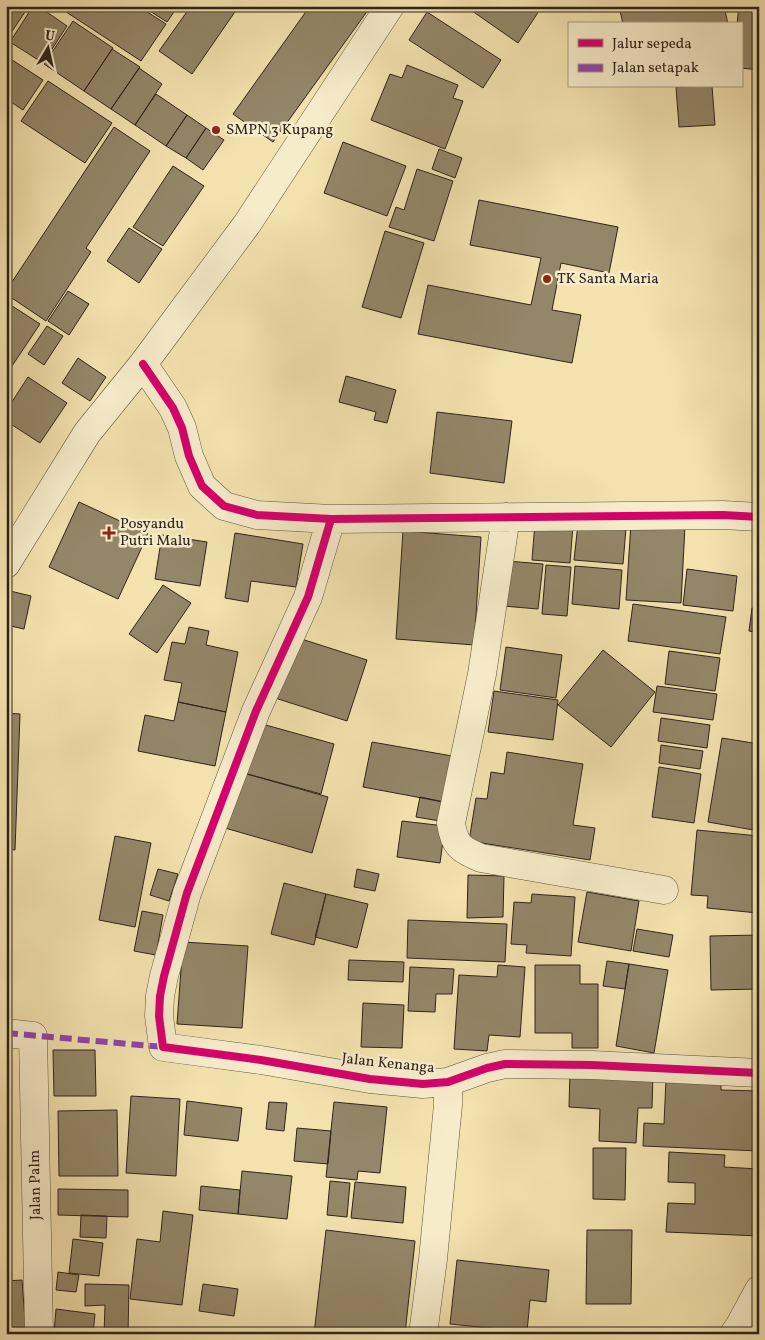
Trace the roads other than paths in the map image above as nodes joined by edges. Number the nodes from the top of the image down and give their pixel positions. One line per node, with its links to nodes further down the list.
1 (390, 6): 2 (street)
2 (142, 364): 5 (street); 6 (street)
3 (506, 517): 4 (street); 5 (street); 7 (street)
4 (759, 517)
5 (331, 519): 10 (street, Jalan Kenanga)
6 (6, 564)
7 (664, 890)
8 (6, 1033): 12 (street, Jalan Palm)
9 (759, 1073): 10 (street, Jalan Kenanga)
10 (448, 1082): 13 (street)
11 (759, 1290): 14 (street)
12 (39, 1334)
13 (423, 1334)
14 (734, 1334)

